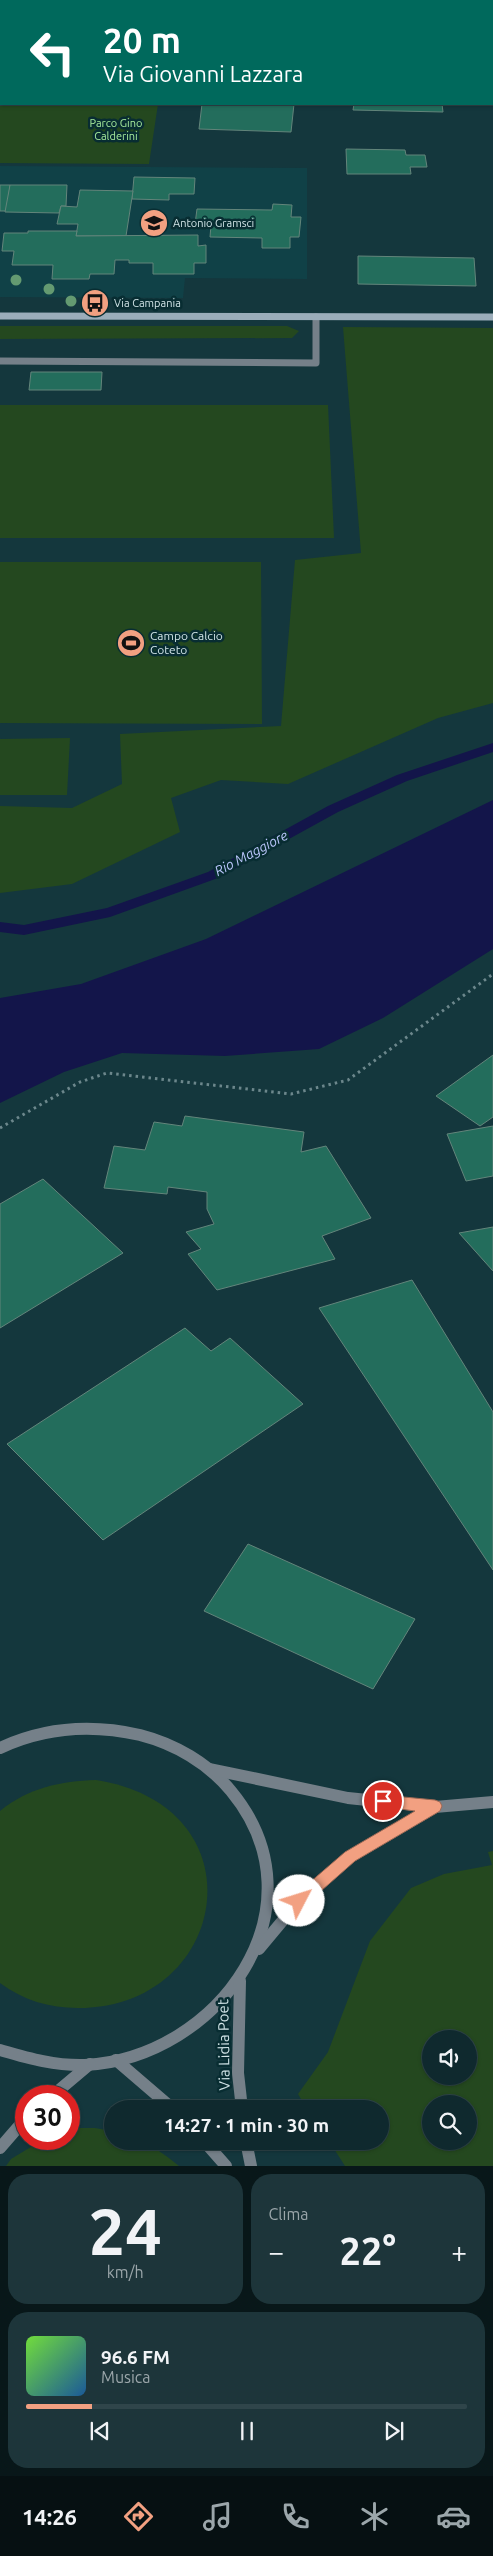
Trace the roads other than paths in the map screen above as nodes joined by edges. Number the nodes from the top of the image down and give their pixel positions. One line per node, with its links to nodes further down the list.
1 (0, 316): 2 (street)
2 (316, 317): 3 (street); 4 (street)
3 (493, 317)
4 (0, 361)
5 (0, 1748): 6 (street)
6 (210, 1769): 8 (street); 9 (street)
7 (493, 1802): 8 (street)
8 (435, 1806): 9 (street)
9 (254, 1954): 10 (street)
10 (240, 1981): 12 (street); 16 (street, Via Lidia Poet)
11 (0, 2050): 13 (street)
12 (116, 2060): 13 (street); 15 (street)
13 (90, 2064): 14 (street)
14 (65, 2085)
15 (163, 2100)
16 (241, 2100)
17 (15, 2131): 18 (street)
18 (0, 2148)
19 (212, 2150): 21 (street)
20 (248, 2150): 22 (street)
21 (226, 2166)
22 (251, 2166)

